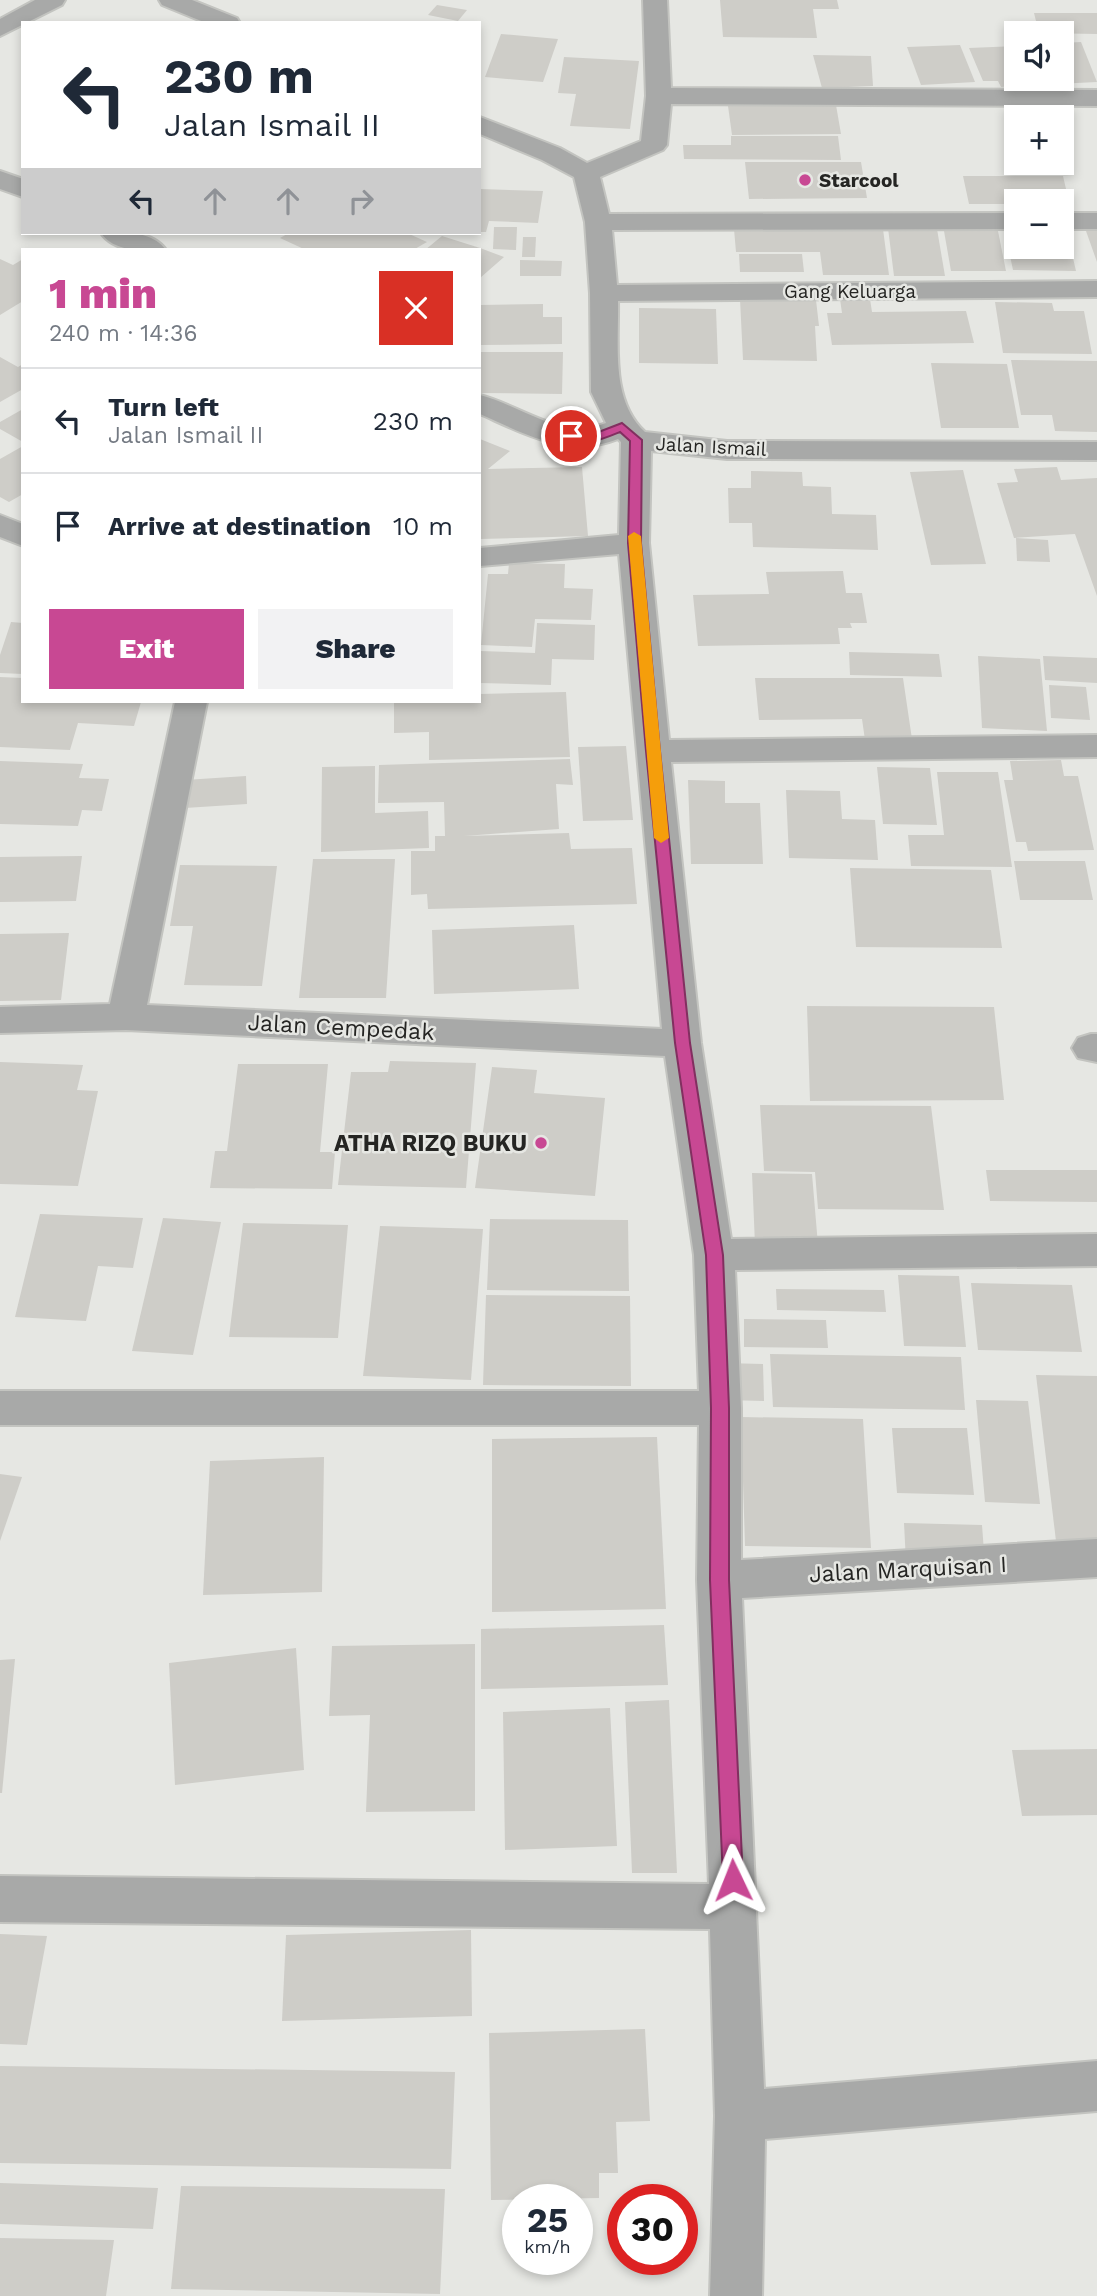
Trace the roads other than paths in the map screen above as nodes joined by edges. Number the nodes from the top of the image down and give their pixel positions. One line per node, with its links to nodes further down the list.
1 (53, 0): 5 (street)
2 (172, 0): 4 (street)
3 (654, 0): 6 (street)
4 (223, 21)
5 (0, 29)
6 (659, 96): 7 (street); 9 (street)
7 (1097, 98)
8 (481, 125): 9 (street)
9 (586, 173): 15 (street)
10 (0, 179): 11 (street)
11 (21, 188)
12 (1097, 220): 14 (street)
13 (1004, 221): 15 (street)
14 (1074, 221)
15 (598, 222): 19 (street)
16 (119, 235): 17 (street)
17 (148, 248)
18 (1097, 289): 19 (street, Gang Keluarga)
19 (604, 293): 21 (street)
20 (481, 404): 21 (street)
21 (629, 434): 22 (street, Jalan Ismail); 25 (street)
22 (1097, 451)
23 (0, 524): 24 (street)
24 (21, 536)
25 (634, 543): 26 (street); 29 (street)
26 (481, 557)
27 (191, 703): 30 (street)
28 (1097, 746): 29 (street)
29 (653, 751): 32 (street)
30 (126, 1017): 31 (street, Jalan Cempedak); 32 (street, Jalan Cempedak)
31 (0, 1020)
32 (682, 1043): 34 (street)
33 (1097, 1250): 34 (street)
34 (714, 1255): 36 (street)
35 (0, 1408): 36 (street)
36 (720, 1408): 38 (street)
37 (1097, 1558): 38 (street, Jalan Marquisan I)
38 (719, 1580): 40 (street)
39 (0, 1899): 40 (street)
40 (734, 1907): 42 (street)
41 (1097, 2086): 42 (street)
42 (740, 2116): 43 (street)
43 (736, 2296)

